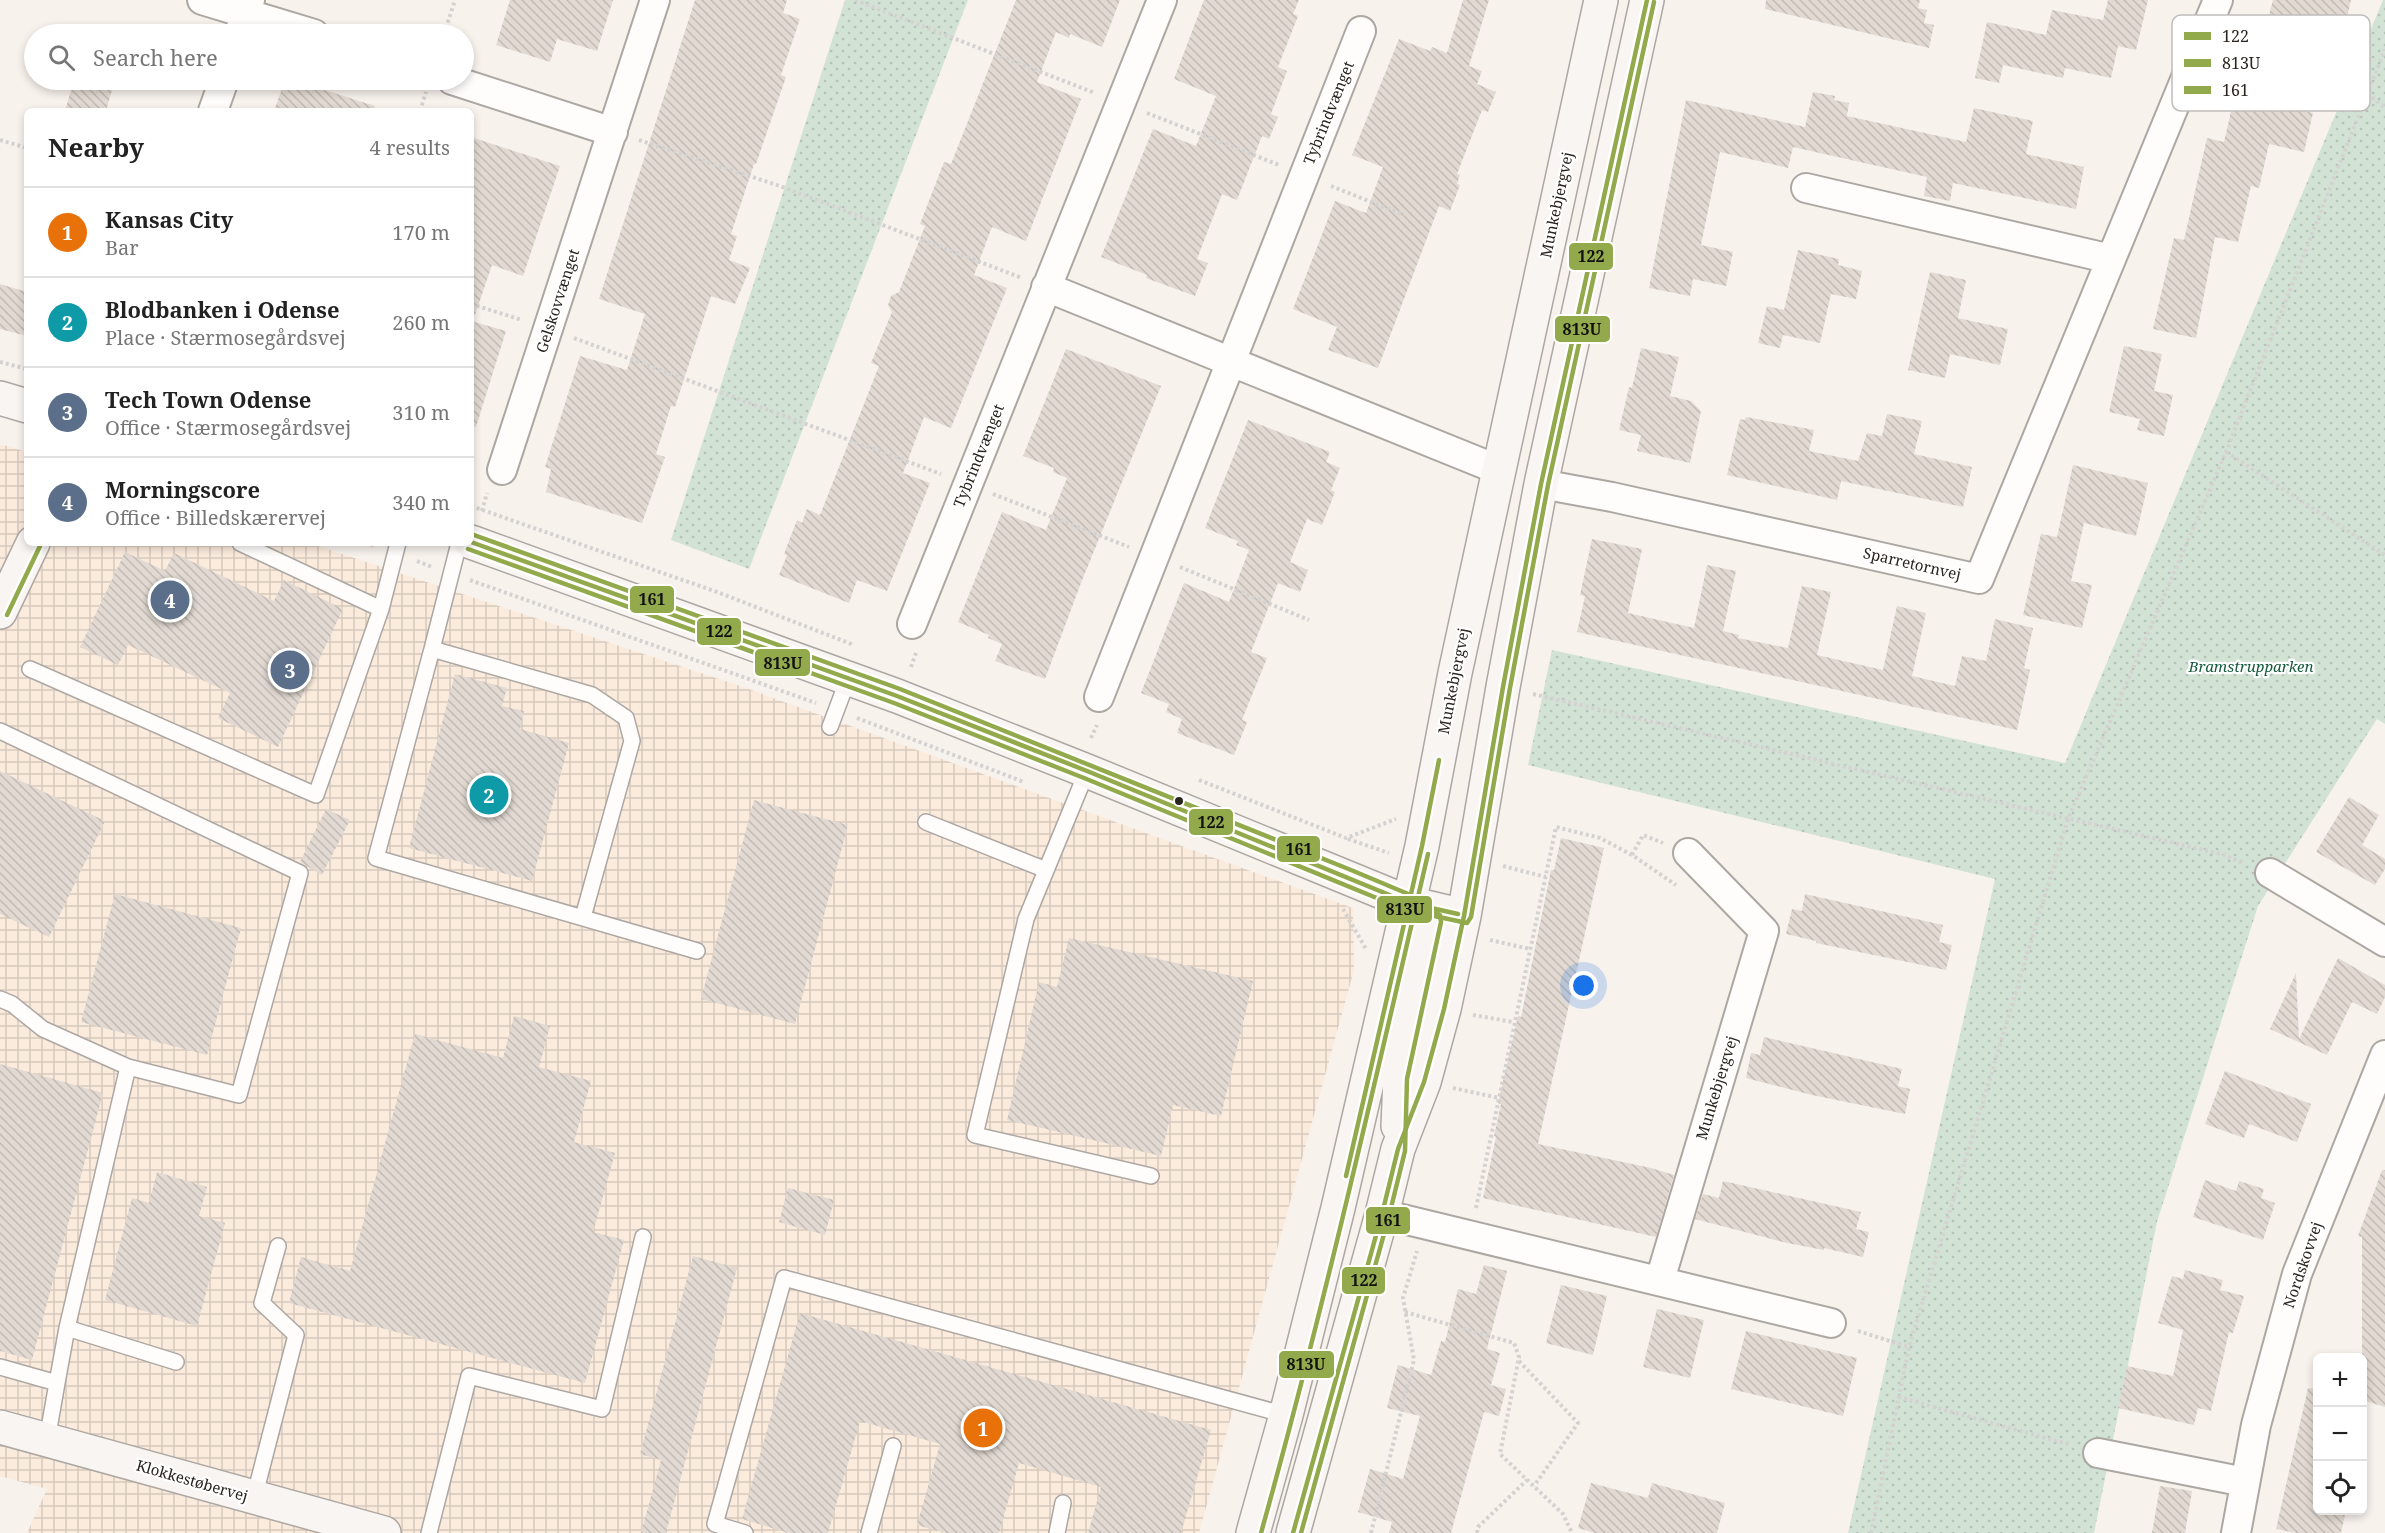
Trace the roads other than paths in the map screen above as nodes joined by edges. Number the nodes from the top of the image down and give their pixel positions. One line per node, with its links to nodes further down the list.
1 (202, 0): 8 (street)
2 (655, 0): 15 (street, Gelskovvænget)
3 (1162, 0): 18 (street, Tybrindvænget)
4 (1601, 0): 23 (street, Munkebjergvej)
5 (1647, 0): 24 (street)
6 (2218, 0): 7 (street, Sparretornvej)
7 (2212, 15)
8 (245, 16): 9 (street)
9 (276, 24)
10 (1361, 31): 19 (street, Tybrindvænget)
11 (220, 90): 13 (street)
12 (458, 90): 15 (street)
13 (214, 108)
14 (2172, 111): 17 (street, Sparretornvej)
15 (613, 132): 22 (street, Gelskovvænget)
16 (1806, 188): 17 (street)
17 (2111, 259): 24 (street, Sparretornvej)
18 (1046, 287): 19 (street); 33 (street, Tybrindvænget)
19 (1231, 362): 23 (street); 37 (street, Tybrindvænget)
20 (0, 398): 21 (street)
21 (24, 405)
22 (502, 470)
23 (1499, 470): 45 (street, Munkebjergvej)
24 (1541, 484): 46 (street)
25 (474, 543): 36 (street)
26 (31, 546): 30 (street)
27 (246, 546): 31 (lane)
28 (458, 546): 34 (lane)
29 (397, 548): 31 (lane)
30 (7, 579): 32 (street)
31 (381, 609): 35 (lane)
32 (0, 612)
33 (912, 624)
34 (432, 649): 47 (lane); 47 (lane)
35 (30, 669)
36 (848, 679): 38 (lane); 40 (street)
37 (1099, 697)
38 (830, 727)
39 (0, 732): 52 (lane)
40 (1087, 771): 43 (lane); 45 (street)
41 (926, 822): 43 (lane)
42 (1688, 852): 58 (street, Munkebjergvej)
43 (1046, 870): 54 (lane)
44 (2270, 873): 48 (street)
45 (1409, 903): 46 (street); 53 (street); 64 (street, Munkebjergvej)
46 (1464, 916): 53 (street)
47 (583, 917): 49 (lane)
48 (2385, 942)
49 (697, 951)
50 (0, 999): 52 (lane)
51 (2385, 1055): 69 (street, Nordskovvej)
52 (128, 1066): 60 (lane)
53 (1398, 1149): 55 (street)
54 (1151, 1176)
55 (1382, 1214): 58 (street); 78 (street)
56 (643, 1237): 73 (lane)
57 (278, 1245): 70 (lane)
58 (1660, 1280): 59 (street)
59 (1831, 1323)
60 (67, 1328): 61 (lane); 63 (lane)
61 (176, 1362)
62 (0, 1367): 63 (lane)
63 (57, 1383): 66 (lane)
64 (1286, 1414): 74 (lane); 77 (street, Munkebjergvej)
65 (0, 1427): 66 (street, Klokkestøbervej)
66 (47, 1440): 70 (street, Klokkestøbervej)
67 (893, 1446): 75 (lane)
68 (2098, 1453): 69 (street)
69 (2245, 1482): 79 (street, Nordskovvej)
70 (255, 1498): 72 (street, Klokkestøbervej)
71 (1062, 1503): 76 (lane)
72 (384, 1533)
73 (429, 1533)
74 (745, 1533)
75 (869, 1533)
76 (1057, 1533)
77 (1253, 1533)
78 (1293, 1533)
79 (2236, 1533)

